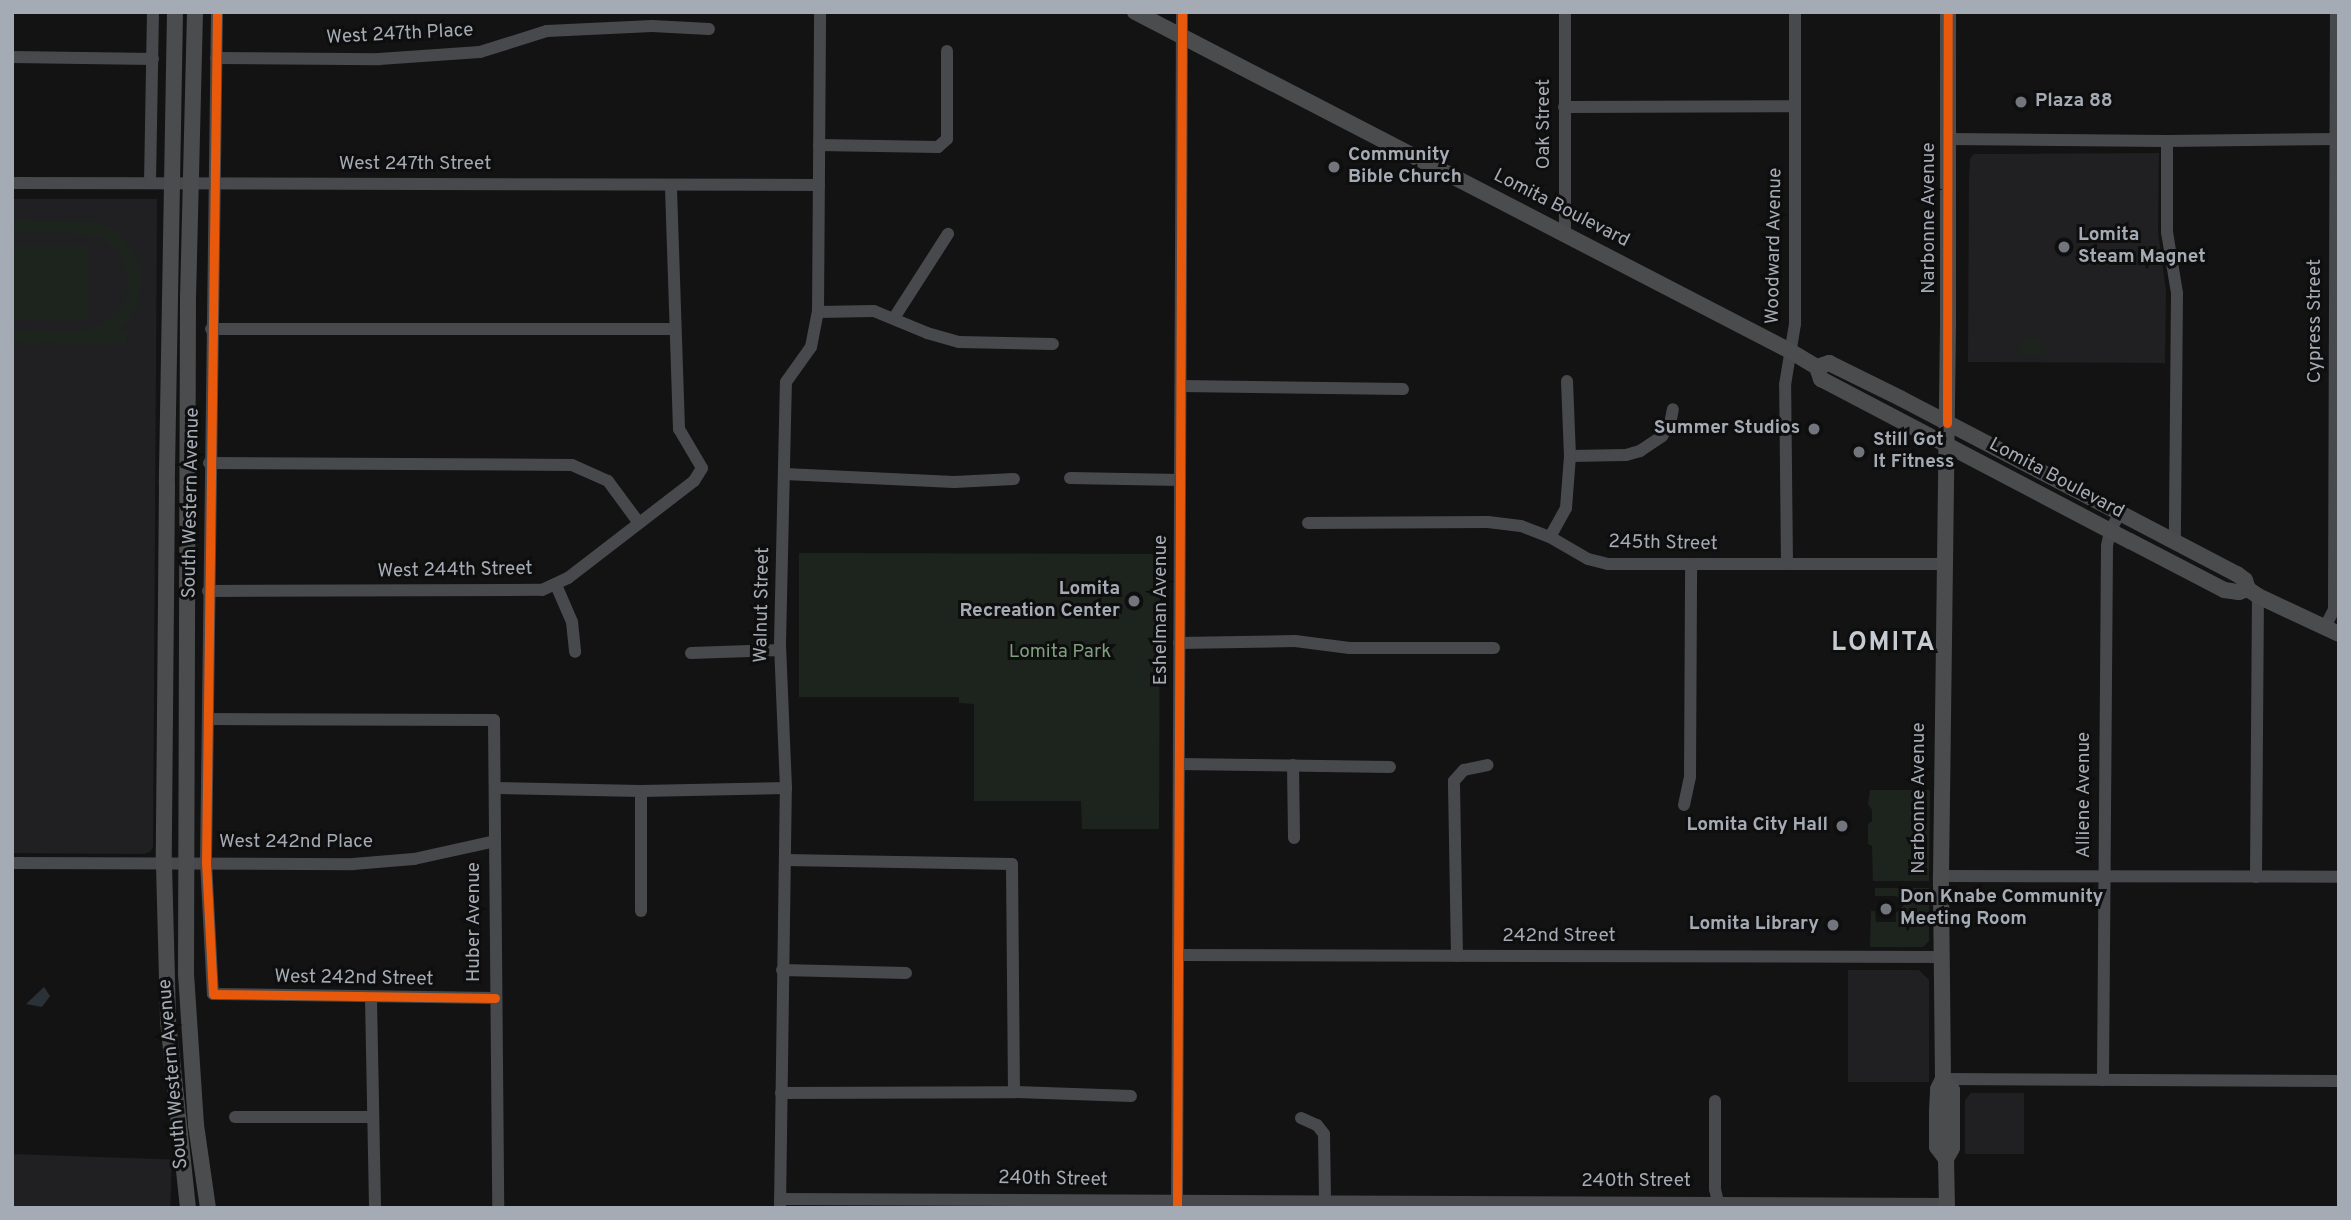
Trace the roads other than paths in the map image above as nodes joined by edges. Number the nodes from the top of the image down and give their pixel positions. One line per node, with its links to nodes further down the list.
1 (153, 12): 17 (street)
2 (175, 12): 26 (main road, South Western Avenue)
3 (195, 12): 27 (main road, South Western Avenue)
4 (217, 12): 16 (street, South Western Avenue)
5 (820, 12): 23 (street, Walnut Street)
6 (1135, 12): 13 (main road, Lomita Boulevard)
7 (1182, 12): 13 (street, Eshelman Avenue)
8 (1564, 12): 19 (street, Oak Street)
9 (1795, 12): 18 (street, Woodward Avenue)
10 (1948, 12): 20 (main road, Narbonne Avenue)
11 (2336, 12): 21 (street, Cypress Street)
12 (709, 29): 16 (street, West 247th Place)
13 (1182, 36): 32 (main road, Lomita Boulevard); 42 (street, Eshelman Avenue)
14 (947, 51): 23 (street)
15 (12, 57): 17 (street)
16 (216, 58): 28 (street, South Western Avenue)
17 (153, 59): 25 (street)
18 (1795, 106): 19 (street); 39 (street, Woodward Avenue)
19 (1564, 107): 32 (street, Oak Street)
20 (1948, 139): 22 (street); 45 (main road, Narbonne Avenue)
21 (2337, 139): 22 (street); 33 (street, Cypress Street)
22 (2167, 141): 59 (street)
23 (819, 145): 29 (street, Walnut Street)
24 (12, 183): 25 (street, West 247th Street)
25 (150, 183): 26 (street, West 247th Street)
26 (171, 183): 27 (street, West 247th Street); 86 (main road, South Western Avenue)
27 (191, 183): 28 (street, West 247th Street); 87 (main road, South Western Avenue)
28 (214, 184): 30 (street, West 247th Street); 36 (street, South Western Avenue)
29 (819, 185): 30 (street, West 247th Street); 34 (street, Walnut Street)
30 (671, 187): 37 (street)
31 (948, 234): 35 (street)
32 (1565, 235): 39 (main road, Lomita Boulevard)
33 (2337, 299): 49 (street, Cypress Street)
34 (818, 312): 35 (street); 50 (street, Walnut Street)
35 (894, 318): 38 (street)
36 (211, 329): 37 (street); 48 (street, South Western Avenue)
37 (676, 329): 55 (street, West 244th Street)
38 (1053, 344)
39 (1790, 351): 40 (main road, Lomita Boulevard); 61 (street, Woodward Avenue)
40 (1817, 367): 45 (main road, Lomita Boulevard); 46 (main road, Lomita Boulevard)
41 (1567, 381): 47 (street)
42 (1181, 386): 43 (street); 53 (street, Eshelman Avenue)
43 (1403, 389)
44 (1673, 409): 47 (street)
45 (1947, 423): 46 (main road, Narbonne Avenue); 54 (main road, Lomita Boulevard)
46 (1947, 445): 57 (main road, Lomita Boulevard); 62 (main road, Narbonne Avenue)
47 (1570, 456): 58 (street)
48 (209, 463): 55 (street); 64 (street, South Western Avenue)
49 (2337, 465): 66 (street, Cypress Street)
50 (785, 474): 52 (street); 69 (street, Walnut Street)
51 (1070, 478): 53 (street)
52 (1014, 479)
53 (1180, 480): 67 (street, Eshelman Avenue)
54 (2120, 513): 57 (street, Alliene Avenue); 59 (main road, Lomita Boulevard)
55 (639, 523): 63 (street, West 244th Street)
56 (1308, 523): 58 (street, 245th Street)
57 (2110, 531): 65 (main road, Lomita Boulevard); 88 (street, Alliene Avenue)
58 (1550, 537): 60 (street, 245th Street)
59 (2175, 542): 65 (main road, Lomita Boulevard)
60 (1691, 564): 61 (street, 245th Street); 80 (street)
61 (1787, 564): 62 (street, 245th Street)
62 (1943, 564): 89 (main road, Narbonne Avenue)
63 (556, 585): 64 (street, West 244th Street); 70 (street)
64 (208, 591): 72 (street, South Western Avenue)
65 (2253, 593): 66 (main road, Lomita Boulevard); 90 (street)
66 (2332, 631)
67 (1180, 643): 68 (street); 73 (street, Eshelman Avenue)
68 (1494, 648)
69 (780, 650): 71 (street); 78 (street, Walnut Street)
70 (575, 652)
71 (691, 653)
72 (208, 719): 77 (street, Huber Avenue); 84 (street, South Western Avenue)
73 (1179, 764): 74 (street); 93 (street, Eshelman Avenue)
74 (1293, 765): 76 (street); 81 (street)
75 (1487, 765): 94 (street)
76 (1390, 767)
77 (495, 788): 79 (street); 82 (street, Huber Avenue)
78 (786, 788): 79 (street); 83 (street, Walnut Street)
79 (640, 791): 92 (street)
80 (1684, 805)
81 (1294, 838)
82 (495, 841): 84 (street, West 242nd Place); 100 (street, Huber Avenue)
83 (785, 860): 96 (street, Walnut Street); 104 (street)
84 (206, 862): 87 (street, West 242nd Place); 98 (street, South Western Avenue)
85 (12, 863): 86 (street, West 242nd Place)
86 (164, 864): 87 (street, West 242nd Place); 118 (main road, South Western Avenue)
87 (185, 864): 119 (main road, South Western Avenue)
88 (2104, 874): 89 (street); 90 (street); 102 (street, Alliene Avenue)
89 (1941, 876): 95 (main road, Narbonne Avenue)
90 (2256, 877): 91 (street)
91 (2339, 877)
92 (640, 911)
93 (1178, 955): 94 (street, 242nd Street); 114 (street, Eshelman Avenue)
94 (1457, 956): 95 (street, 242nd Street)
95 (1941, 957): 101 (main road, Narbonne Avenue)
96 (782, 970): 97 (street); 105 (street, Walnut Street)
97 (906, 973)
98 (213, 994): 99 (street, West 242nd Street)
99 (371, 998): 100 (street, West 242nd Street); 109 (street)
100 (495, 998): 121 (street, Huber Avenue)
101 (1943, 1079): 102 (street); 117 (main road, Narbonne Avenue)
102 (2103, 1080): 103 (street)
103 (2339, 1081)
104 (1014, 1091): 105 (street); 106 (street)
105 (781, 1093): 112 (street, Walnut Street)
106 (1131, 1096)
107 (1715, 1101): 116 (street)
108 (235, 1117): 109 (street)
109 (371, 1117): 120 (street)
110 (1301, 1118): 111 (street)
111 (1325, 1200): 114 (street, 240th Street); 115 (street, 240th Street)
112 (780, 1203): 113 (street, 240th Street)
113 (1037, 1203): 114 (street, 240th Street)
114 (1177, 1204)
115 (1345, 1204): 116 (street, 240th Street)
116 (1719, 1204): 117 (street, 240th Street)
117 (1947, 1206)
118 (188, 1208)
119 (208, 1208)
120 (375, 1208)
121 (498, 1208)

